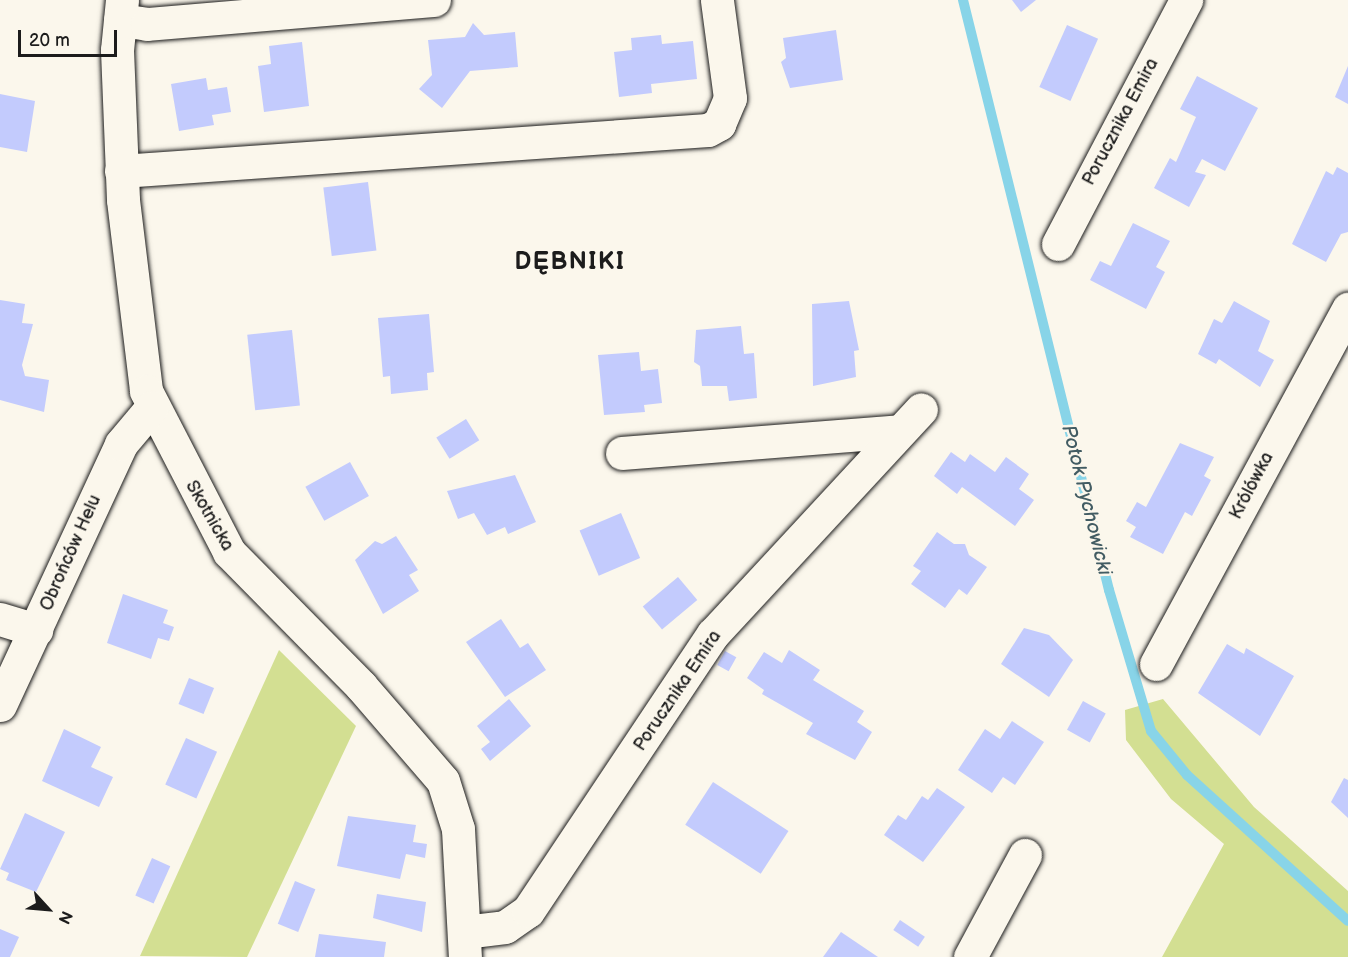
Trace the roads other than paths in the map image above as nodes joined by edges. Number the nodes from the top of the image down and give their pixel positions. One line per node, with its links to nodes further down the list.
1 (434, 0): 4 (street)
2 (717, 0): 5 (street)
3 (1186, 0): 6 (street, Porucznika Emira)
4 (121, 10): 5 (street, Skotnicka)
5 (121, 171): 8 (street, Skotnicka)
6 (1058, 244)
7 (1348, 309): 12 (street, Królówka)
8 (152, 406): 11 (street, Obrońców Helu); 15 (street, Skotnicka)
9 (622, 453): 15 (street, Porucznika Emira)
10 (0, 619): 11 (street)
11 (36, 630): 13 (street, Obrońców Helu)
12 (1156, 664)
13 (0, 705)
14 (1024, 855): 16 (street)
15 (464, 944)
16 (970, 957)

